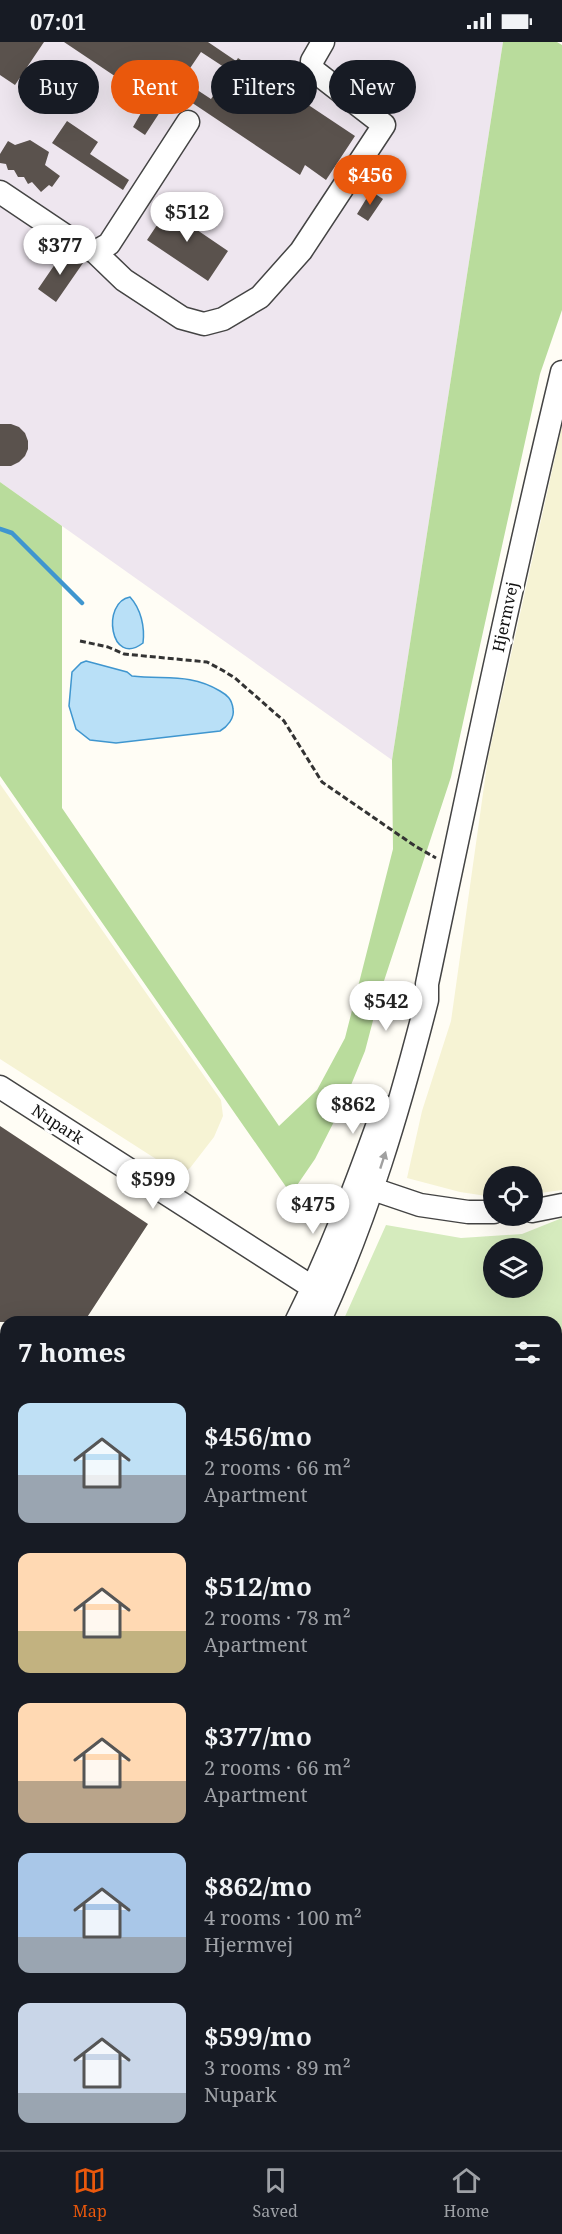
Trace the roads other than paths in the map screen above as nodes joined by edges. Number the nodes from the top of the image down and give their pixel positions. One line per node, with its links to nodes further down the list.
1 (323, 42): 4 (street)
2 (188, 122): 4 (street)
3 (0, 192): 4 (street)
4 (95, 252)
5 (562, 372): 7 (street, Hjermvej)
6 (0, 1087): 11 (street, Nupark)
7 (365, 1186): 10 (street); 11 (street, Hjermvej)
8 (562, 1205): 9 (street)
9 (543, 1208)
10 (483, 1212)
11 (321, 1293): 12 (street, Hjermvej); 13 (street, Hjermvej)
12 (301, 1316)
13 (319, 1316)

